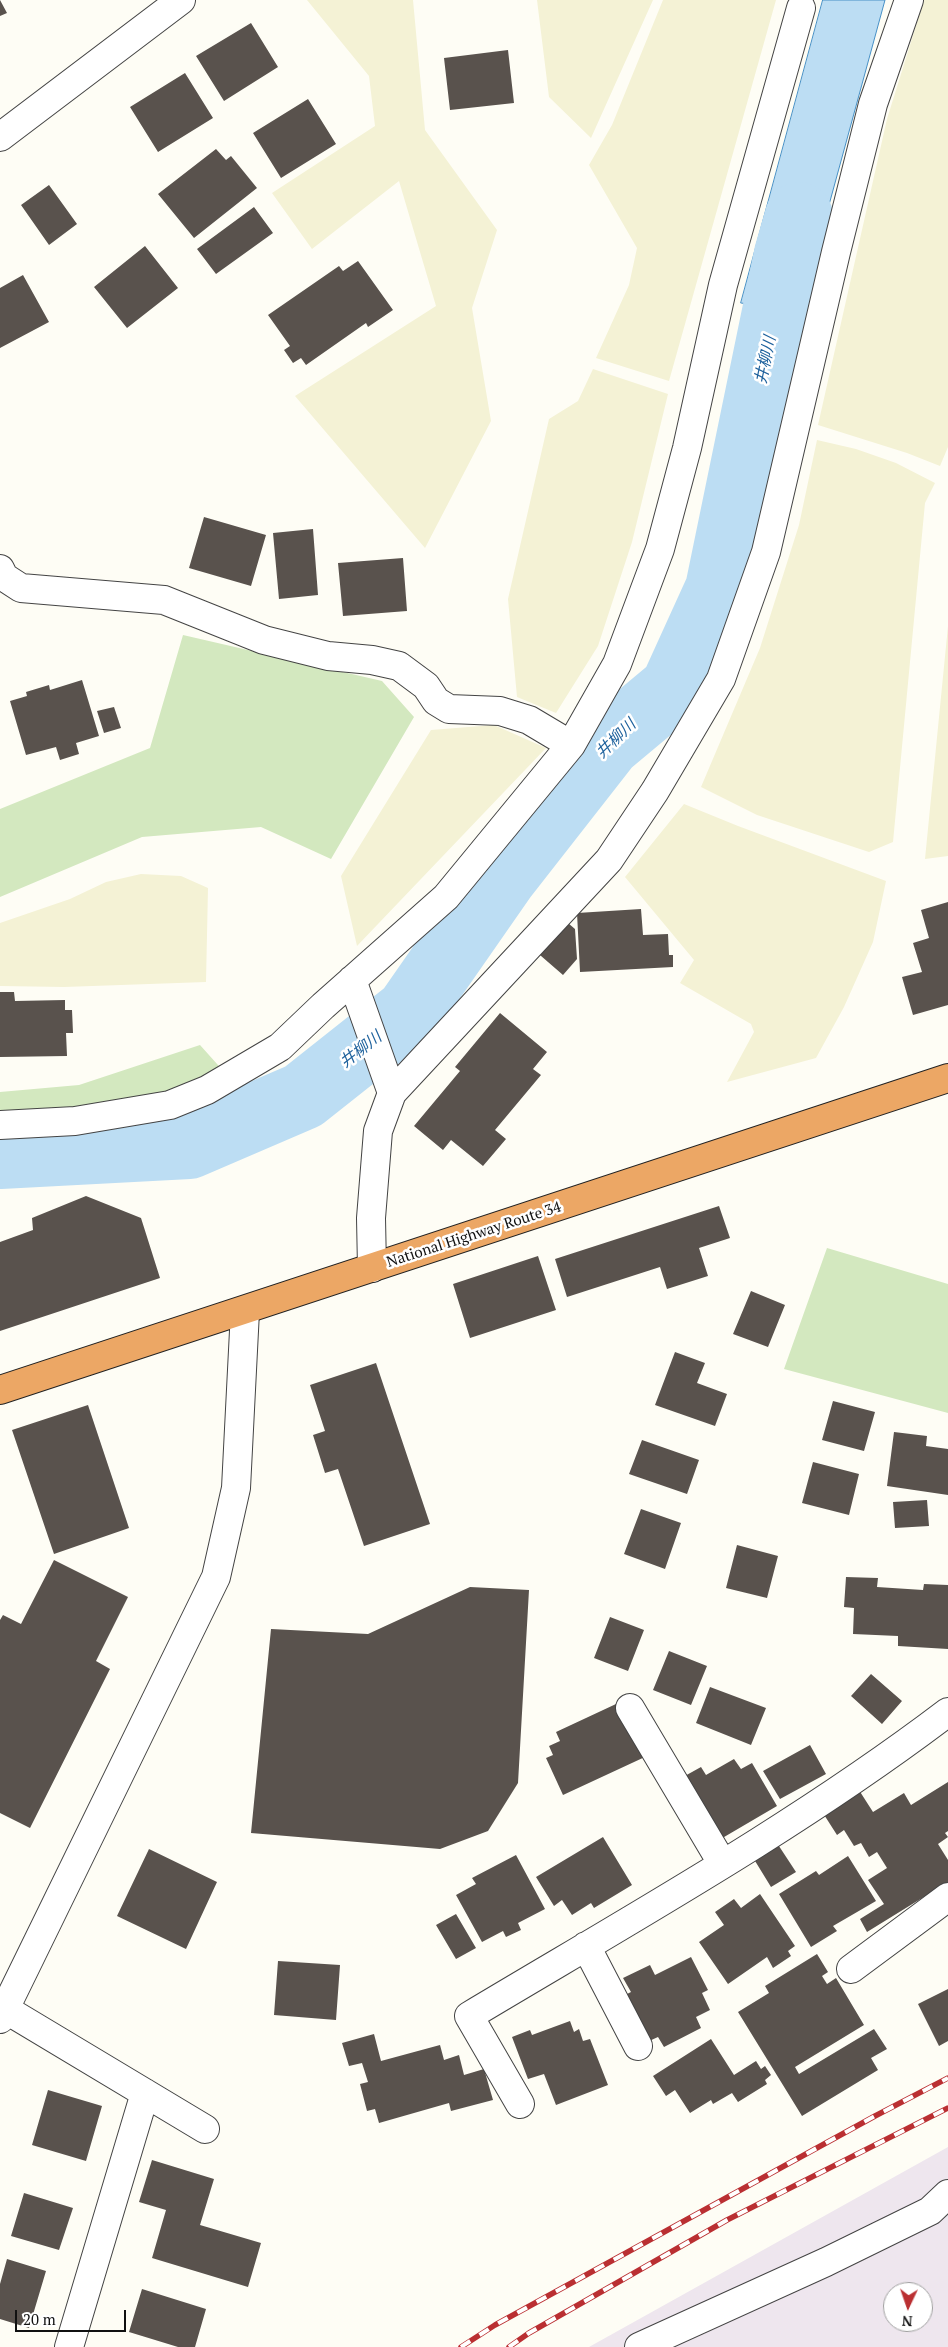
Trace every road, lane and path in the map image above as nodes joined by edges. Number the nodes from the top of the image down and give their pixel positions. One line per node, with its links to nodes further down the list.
1 (181, 0): 4 (street)
2 (909, 0): 9 (street)
3 (801, 8): 6 (street)
4 (4, 126)
5 (0, 569): 6 (street)
6 (571, 745): 7 (street)
7 (352, 980): 9 (street); 10 (street)
8 (948, 1078): 11 (highway, National Highway Route 34)
9 (392, 1093): 11 (street)
10 (0, 1125)
11 (372, 1268): 12 (highway, National Highway Route 34)
12 (245, 1311): 13 (highway, National Highway Route 34); 20 (street)
13 (0, 1390)
14 (630, 1708): 16 (street)
15 (948, 1712): 16 (street)
16 (722, 1863): 18 (street)
17 (948, 1896): 19 (street)
18 (586, 1946): 21 (street); 23 (street)
19 (851, 1969)
20 (2, 2014): 22 (street)
21 (638, 2046)
22 (145, 2094): 24 (street); 26 (street)
23 (520, 2104)
24 (205, 2129)
25 (948, 2194): 27 (street)
26 (69, 2347)
27 (639, 2347)

